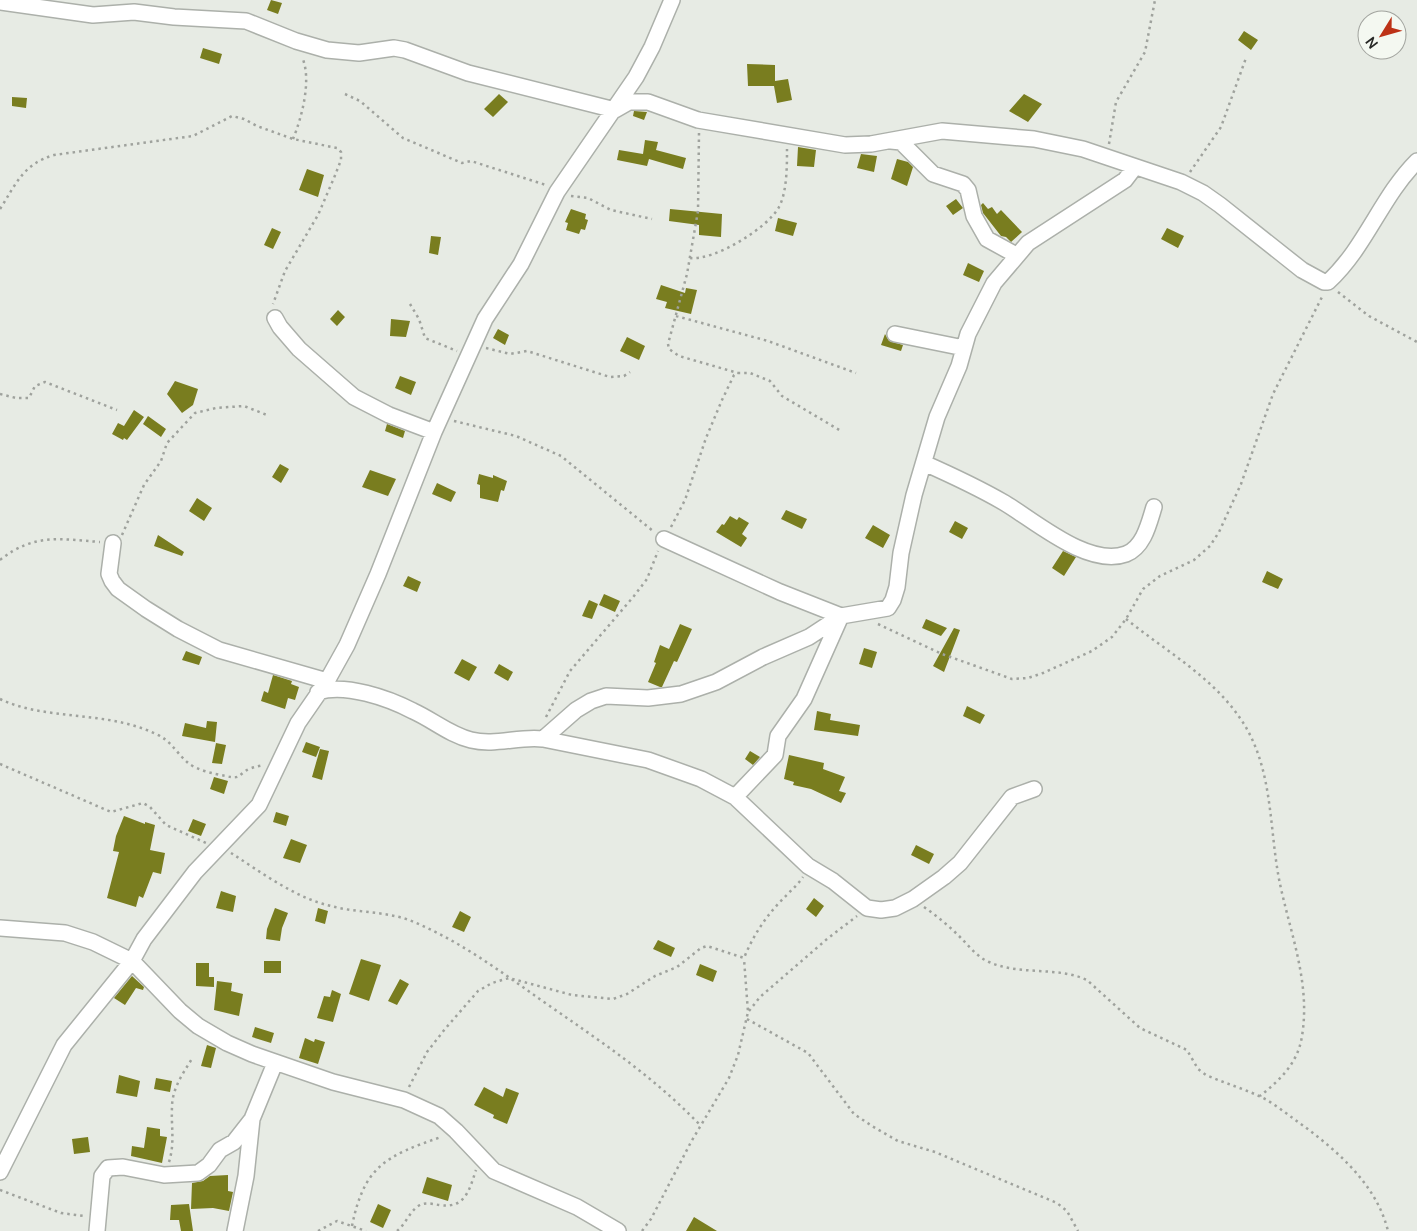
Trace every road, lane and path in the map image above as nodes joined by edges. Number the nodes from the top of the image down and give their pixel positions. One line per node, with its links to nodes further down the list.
1 (672, 0): 7 (street)
2 (1155, 0): 12 (path)
3 (0, 2): 4 (street)
4 (296, 41): 7 (street); 10 (path)
5 (1246, 58): 15 (path)
6 (345, 94): 16 (path)
7 (615, 110): 8 (street); 16 (street)
8 (698, 120): 9 (street); 20 (path)
9 (786, 135): 11 (street); 20 (path)
10 (293, 139): 17 (path); 24 (path)
11 (891, 141): 12 (street); 19 (street)
12 (1107, 156): 14 (street)
13 (1417, 161): 21 (street)
14 (1135, 167): 15 (street); 19 (street)
15 (1181, 182): 21 (street)
16 (557, 192): 18 (path); 28 (street)
17 (0, 210)
18 (652, 219)
19 (1016, 255): 27 (street)
20 (690, 258): 23 (path)
21 (1328, 282): 26 (path)
22 (410, 304): 28 (path)
23 (676, 316): 30 (path); 31 (path)
24 (275, 318): 37 (street)
25 (895, 334): 27 (street)
26 (1417, 342)
27 (964, 348): 38 (street)
28 (470, 350): 29 (path); 35 (street)
29 (630, 372)
30 (738, 373): 36 (path); 40 (path)
31 (856, 373)
32 (0, 394): 33 (path)
33 (117, 410)
34 (267, 415): 41 (path)
35 (441, 418): 37 (street); 40 (path)
36 (841, 431)
37 (434, 432): 45 (street)
38 (924, 463): 39 (street); 43 (street)
39 (1154, 507)
40 (665, 536): 43 (street); 47 (path)
41 (113, 544): 42 (path); 45 (street)
42 (0, 560)
43 (841, 616): 48 (street); 52 (street)
44 (1126, 619): 65 (path)
45 (322, 686): 48 (street); 49 (street)
46 (0, 699): 49 (path)
47 (544, 721)
48 (543, 739): 52 (street)
49 (279, 758): 53 (street)
50 (0, 764): 53 (path)
51 (1034, 789): 55 (street)
52 (736, 797): 54 (street)
53 (217, 848): 59 (street); 60 (path)
54 (808, 866): 56 (street); 58 (path)
55 (913, 899): 56 (street); 65 (path)
56 (881, 910): 61 (path)
57 (0, 928): 59 (street)
58 (744, 958): 60 (path); 61 (path)
59 (132, 961): 64 (street); 71 (street)
60 (509, 978): 66 (path); 68 (path)
61 (748, 1012): 62 (path)
62 (747, 1019): 68 (path); 83 (path)
63 (194, 1057): 72 (path)
64 (276, 1063): 66 (street); 67 (street)
65 (1260, 1096): 84 (path)
66 (404, 1100): 69 (street)
67 (252, 1119): 72 (street); 77 (street)
68 (702, 1126): 82 (path)
69 (456, 1131): 70 (street); 75 (path)
70 (478, 1156): 80 (path); 81 (street)
71 (0, 1172)
72 (164, 1174): 74 (street)
73 (0, 1190): 74 (path)
74 (98, 1215): 76 (street)
75 (352, 1226): 78 (path); 79 (path)
76 (97, 1231)
77 (235, 1231)
78 (318, 1231)
79 (366, 1231)
80 (398, 1231)
81 (618, 1231)
82 (642, 1231)
83 (1078, 1231)
84 (1388, 1231)

